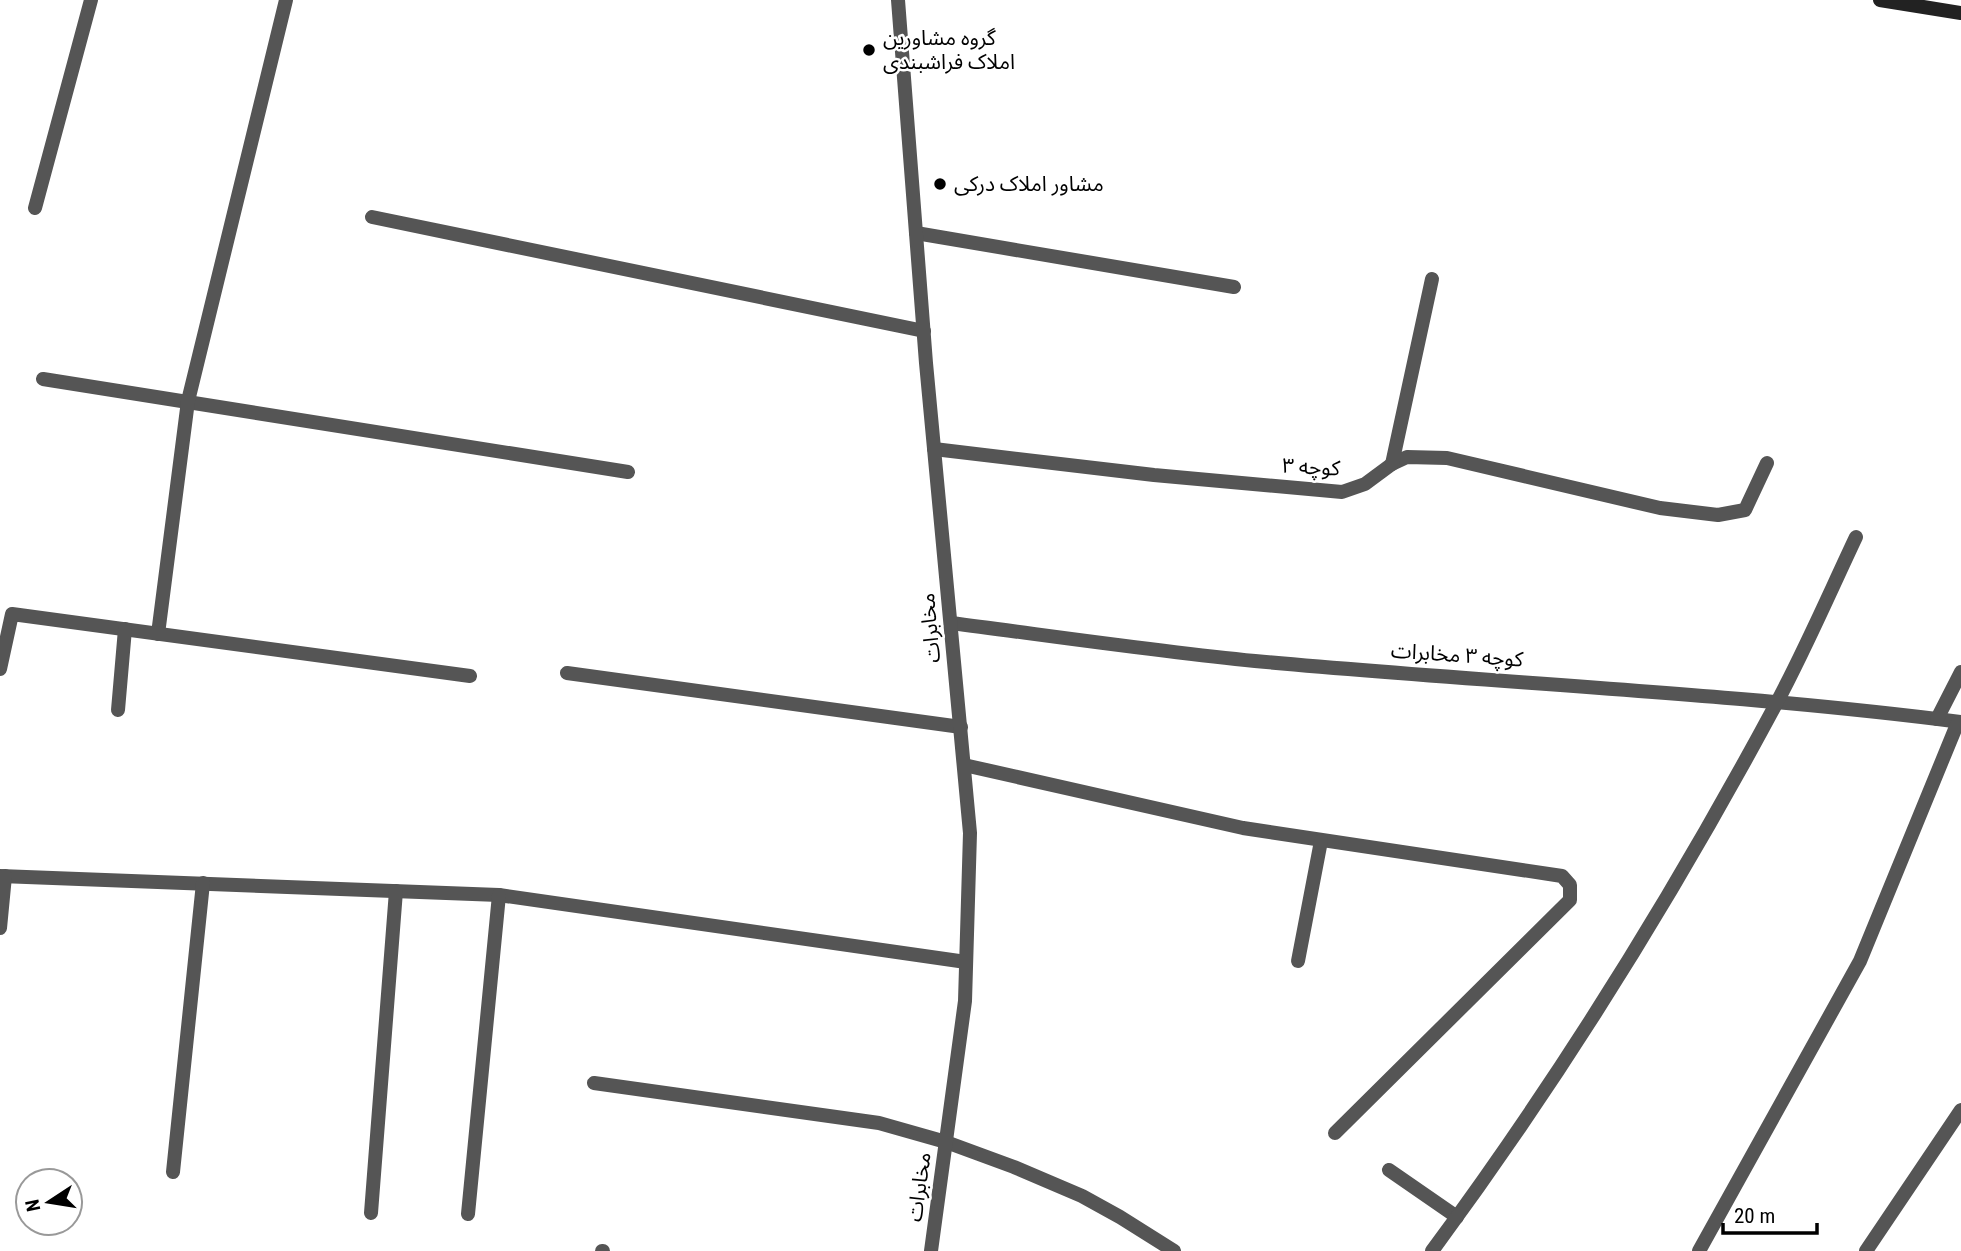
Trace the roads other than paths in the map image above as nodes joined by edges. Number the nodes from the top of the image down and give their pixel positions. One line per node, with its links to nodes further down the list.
1 (90, 0): 6 (street)
2 (286, 0): 13 (street)
3 (898, 0): 8 (street, مخابرات)
4 (1880, 0): 5 (main road)
5 (1961, 13)
6 (36, 208)
7 (372, 217): 11 (street)
8 (916, 233): 10 (street); 11 (street, مخابرات)
9 (1432, 279): 16 (street)
10 (1234, 287)
11 (924, 331): 14 (street, مخابرات)
12 (43, 379): 13 (street)
13 (188, 401): 17 (street); 21 (street)
14 (934, 449): 16 (street, کوچه ۳); 19 (street, مخابرات)
15 (1767, 463): 16 (street, کوچه ۳)
16 (1392, 464)
17 (628, 471)
18 (1856, 537): 26 (street)
19 (951, 623): 26 (street, کوچه ۳ مخابرات); 30 (street, مخابرات)
20 (125, 629): 21 (street); 22 (street); 27 (street)
21 (158, 634): 25 (street)
22 (0, 669)
23 (1961, 672): 28 (street)
24 (567, 673): 30 (street)
25 (470, 676)
26 (1777, 702): 28 (street, کوچه ۳ مخابرات); 48 (street)
27 (118, 710)
28 (1937, 719): 29 (street, کوچه ۳ مخابرات)
29 (1960, 722): 52 (street)
30 (961, 727): 31 (street, مخابرات)
31 (964, 765): 32 (street); 39 (street, مخابرات)
32 (1321, 841): 38 (street); 42 (street)
33 (3, 876): 34 (street); 37 (street)
34 (203, 883): 35 (street); 45 (street)
35 (396, 891): 36 (street); 46 (street)
36 (499, 895): 39 (street); 47 (street)
37 (0, 928)
38 (1298, 961)
39 (966, 962): 43 (street, مخابرات)
40 (594, 1083): 43 (street)
41 (1961, 1110): 53 (street)
42 (1335, 1133)
43 (946, 1142): 49 (street, مخابرات); 50 (street)
44 (1390, 1170): 48 (street)
45 (173, 1172)
46 (371, 1213)
47 (468, 1214)
48 (1457, 1217): 51 (street)
49 (931, 1251)
50 (1174, 1251)
51 (1432, 1251)
52 (1699, 1251)
53 (1866, 1251)

